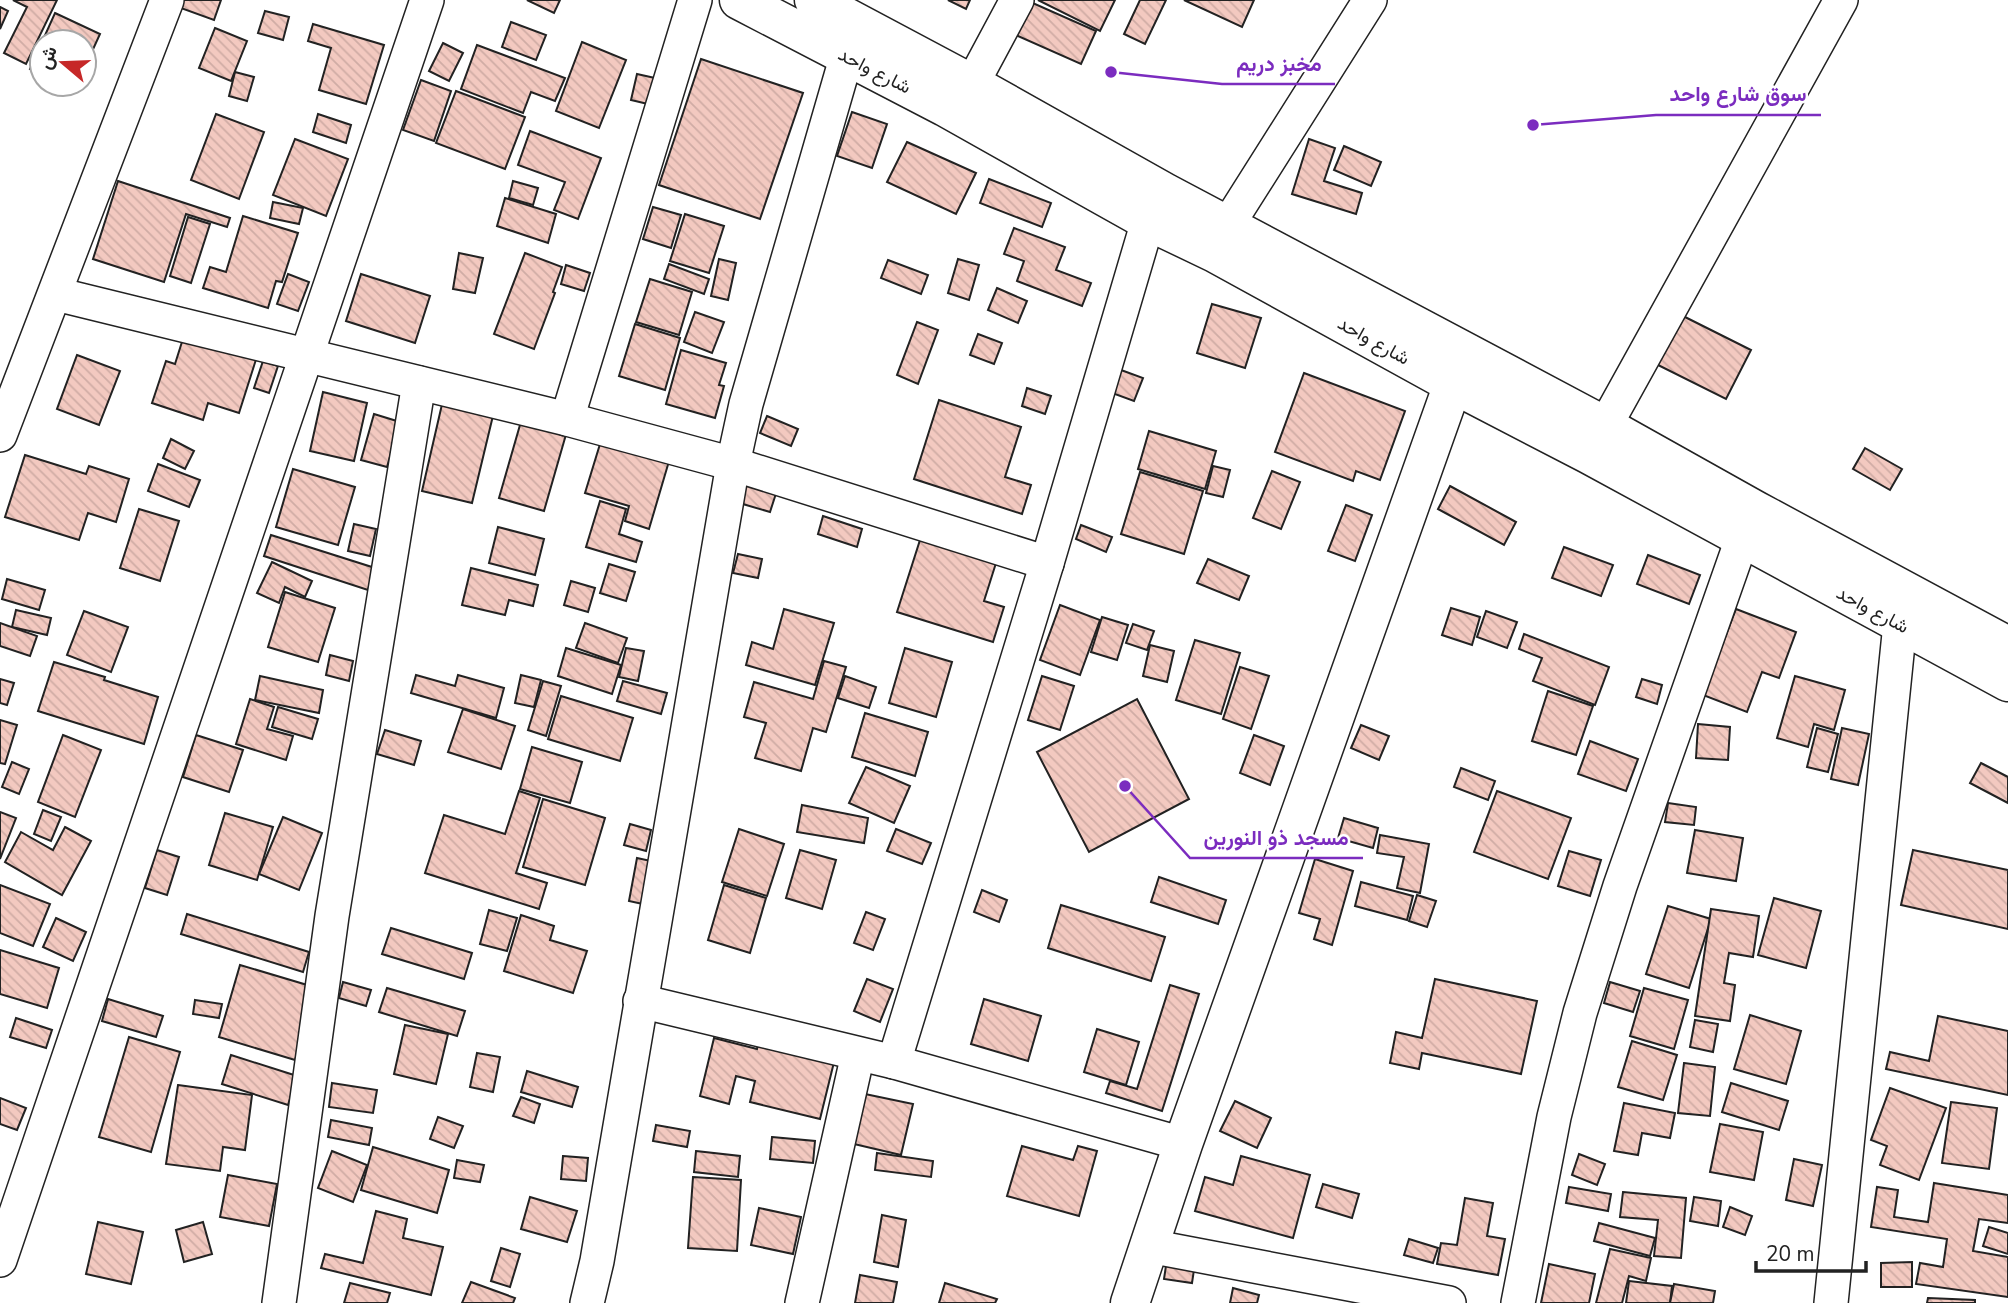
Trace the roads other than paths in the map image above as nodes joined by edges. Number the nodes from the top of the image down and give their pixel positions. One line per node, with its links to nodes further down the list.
1 (167, 0): 13 (street)
2 (427, 0): 14 (street)
3 (695, 0): 17 (street)
4 (814, 0): 10 (street, شارع واحد)
5 (1017, 0): 10 (street)
6 (1370, 0): 12 (street)
7 (1841, 0): 18 (street)
8 (756, 4): 9 (street, شارع واحد)
9 (847, 55): 11 (street, شارع واحد); 20 (street)
10 (972, 84): 12 (street, شارع واحد)
11 (1147, 221): 15 (street, شارع واحد); 22 (street)
12 (1227, 226): 15 (street, شارع واحد)
13 (55, 294): 14 (street); 19 (street)
14 (308, 355): 16 (street); 31 (street)
15 (1460, 368): 18 (street, شارع واحد); 21 (street, شارع واحد); 29 (street)
16 (419, 383): 17 (street); 32 (street)
17 (567, 419): 20 (street)
18 (1605, 426): 24 (street, شارع واحد)
19 (0, 435)
20 (733, 464): 22 (street); 26 (street)
21 (1742, 539): 23 (street, شارع واحد); 37 (street)
22 (1047, 563): 28 (street)
23 (1900, 624): 25 (street, شارع واحد); 38 (street)
24 (2008, 646)
25 (2008, 682)
26 (640, 1001): 27 (street); 33 (street)
27 (858, 1054): 28 (street); 34 (street)
28 (894, 1062): 29 (street)
29 (1183, 1144): 30 (street)
30 (1149, 1246): 35 (street); 36 (street)
31 (0, 1260)
32 (279, 1303)
33 (587, 1303)
34 (802, 1303)
35 (1130, 1303)
36 (1449, 1303)
37 (1518, 1303)
38 (1831, 1303)

